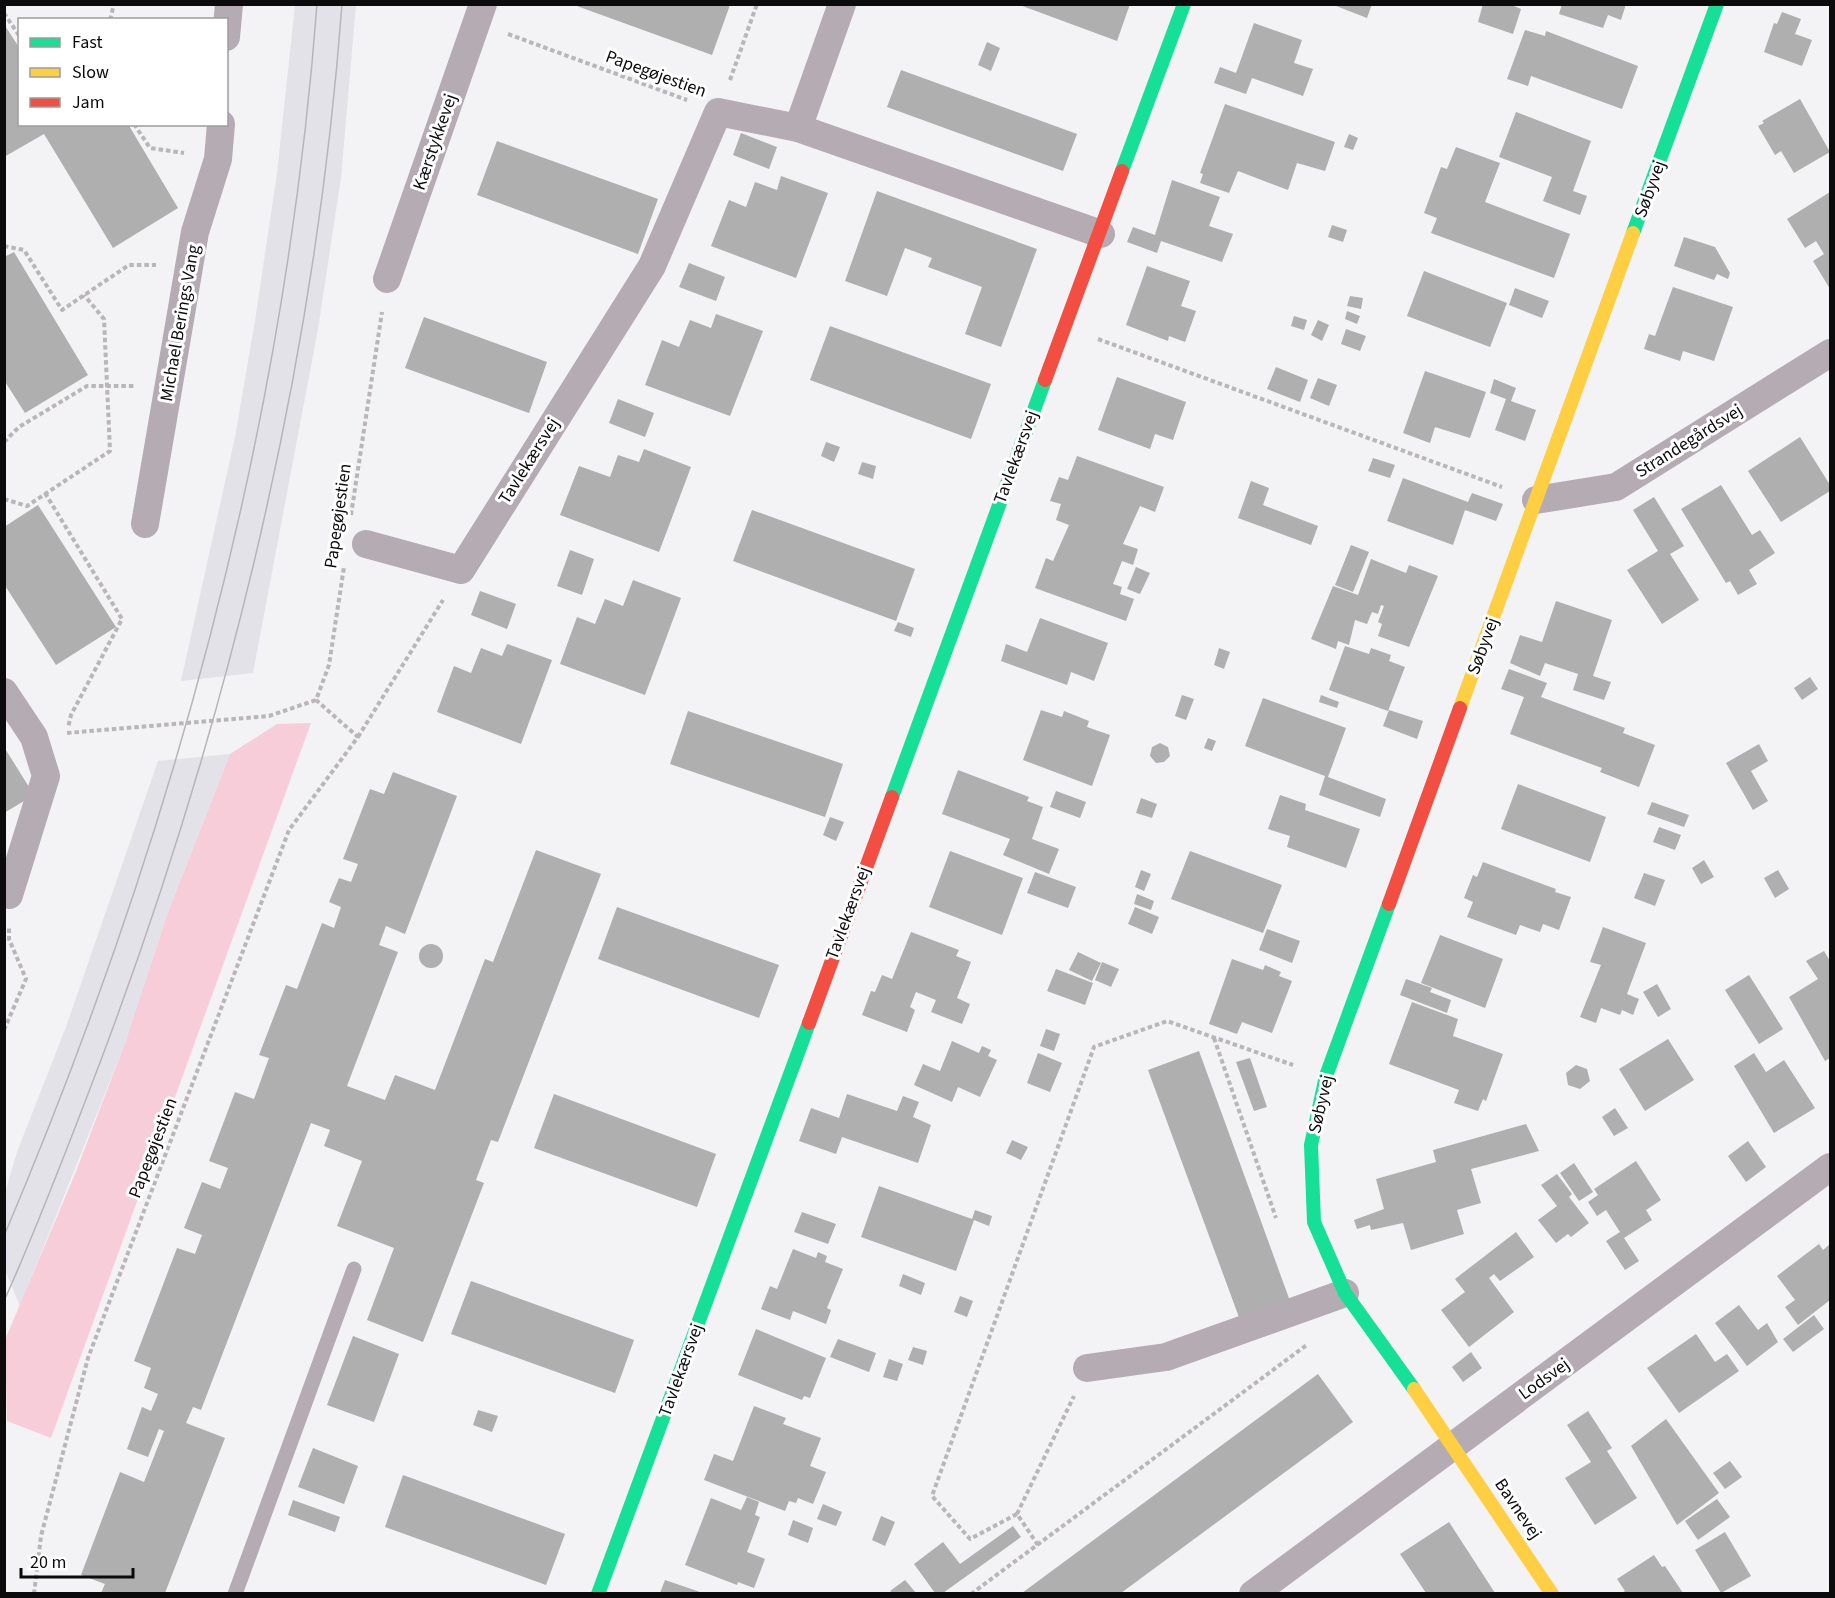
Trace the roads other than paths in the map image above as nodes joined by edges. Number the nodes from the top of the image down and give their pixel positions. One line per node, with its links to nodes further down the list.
1 (842, 4): 6 (street)
2 (1184, 4): 7 (street, Tavlekærsvej)
3 (1717, 4): 10 (street, Søbyvej)
4 (480, 14): 8 (street, Kærstykkevej)
5 (221, 126): 11 (street, Michael Berings Vang)
6 (798, 128): 7 (street); 12 (street, Tavlekærsvej)
7 (1101, 234): 22 (street, Tavlekærsvej)
8 (387, 279)
9 (1830, 353): 10 (street, Strandegårdsvej)
10 (1536, 500): 17 (street, Søbyvej)
11 (145, 524)
12 (354, 542)
13 (4, 692): 14 (street)
14 (9, 896)
15 (1830, 1167): 19 (street, Lodsvej)
16 (354, 1269): 21 (lane)
17 (1345, 1293): 18 (street); 19 (street, Søbyvej)
18 (1087, 1368)
19 (1454, 1445): 20 (street, Lodsvej); 23 (street, Bavnevej)
20 (1257, 1592)
21 (235, 1593)
22 (598, 1593)
23 (1552, 1593)

